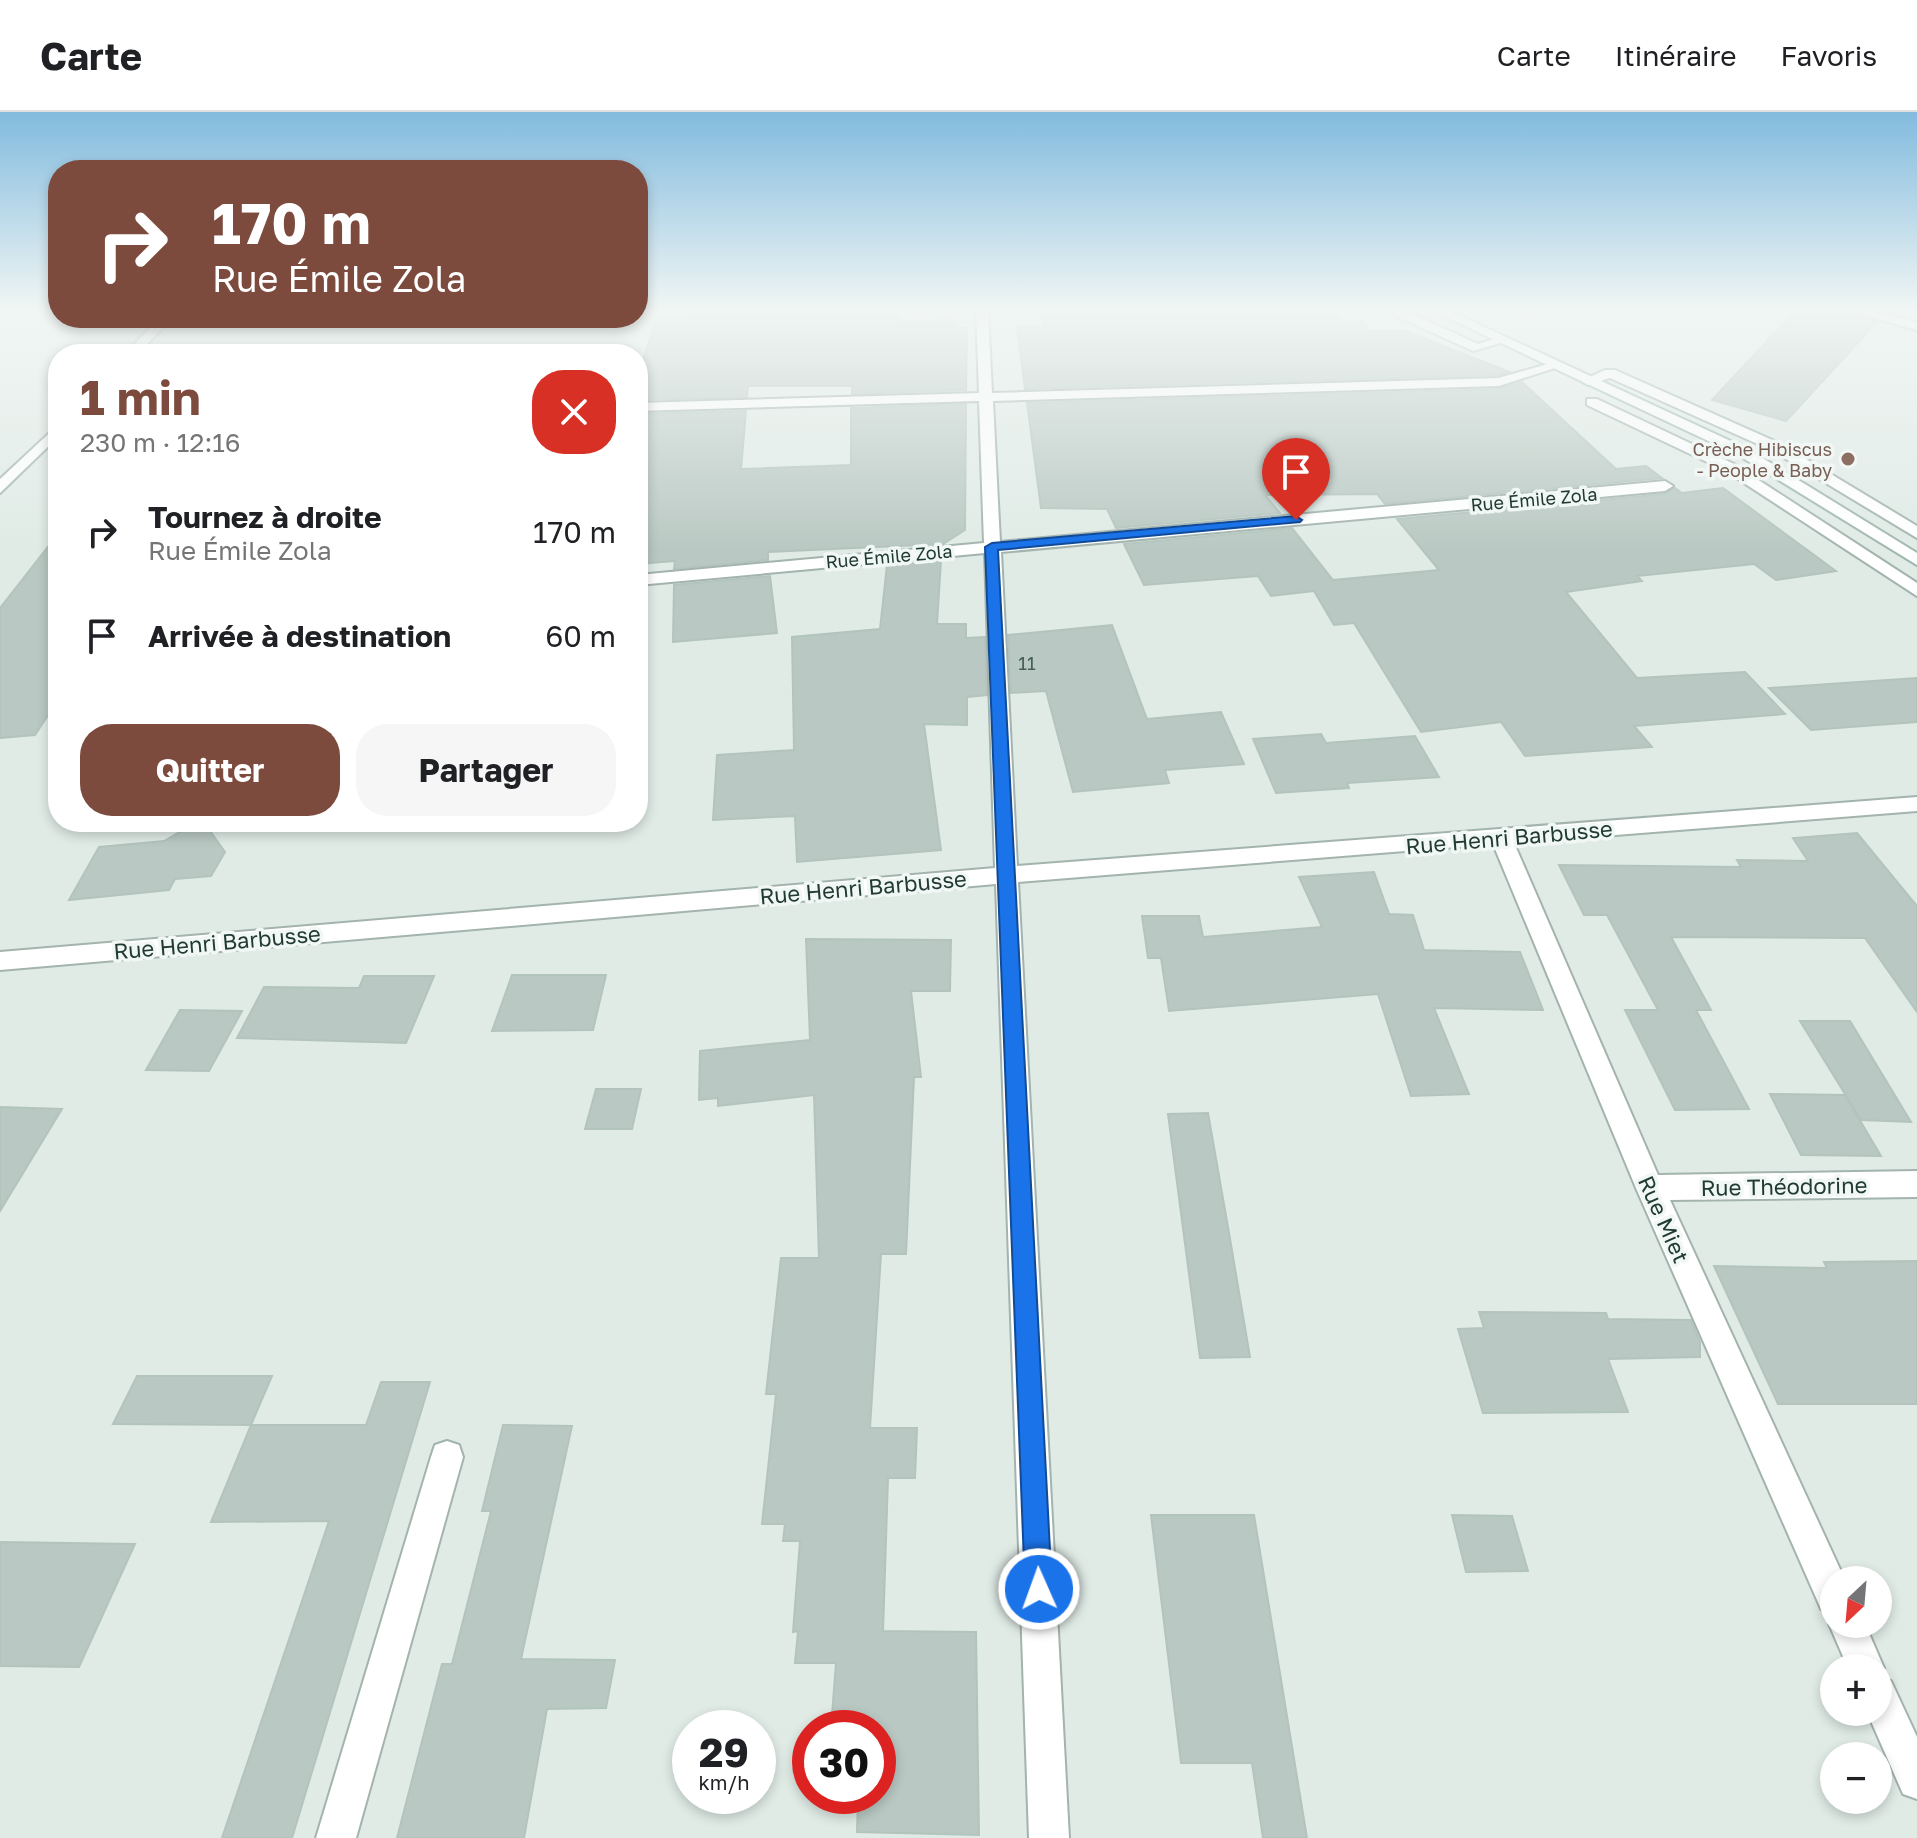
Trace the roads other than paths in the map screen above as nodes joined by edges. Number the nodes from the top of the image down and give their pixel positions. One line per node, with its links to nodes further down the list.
1 (985, 391): 6 (street)
2 (1185, 391): 6 (street)
3 (1609, 391): 5 (street)
4 (1650, 391): 11 (street)
5 (1617, 394): 13 (street); 15 (street)
6 (985, 396): 7 (street); 12 (street)
7 (648, 407)
8 (48, 439): 10 (street)
9 (1665, 486): 12 (street, Rue Émile Zola)
10 (0, 488)
11 (1917, 533)
12 (992, 547): 14 (street, Rue Émile Zola); 18 (street)
13 (1917, 560)
14 (648, 579)
15 (1917, 591)
16 (1917, 804): 17 (street, Rue Henri Barbusse)
17 (1501, 838): 18 (street, Rue Henri Barbusse); 21 (street, Rue Miet)
18 (1007, 875): 19 (street, Rue Henri Barbusse); 27 (street)
19 (0, 961)
20 (1917, 1184): 21 (street, Rue Théodorine)
21 (1650, 1188): 23 (street, Rue Miet)
22 (447, 1457): 26 (street)
23 (1820, 1566)
24 (1892, 1725): 25 (street)
25 (1917, 1780)
26 (336, 1838)
27 (1049, 1838)

